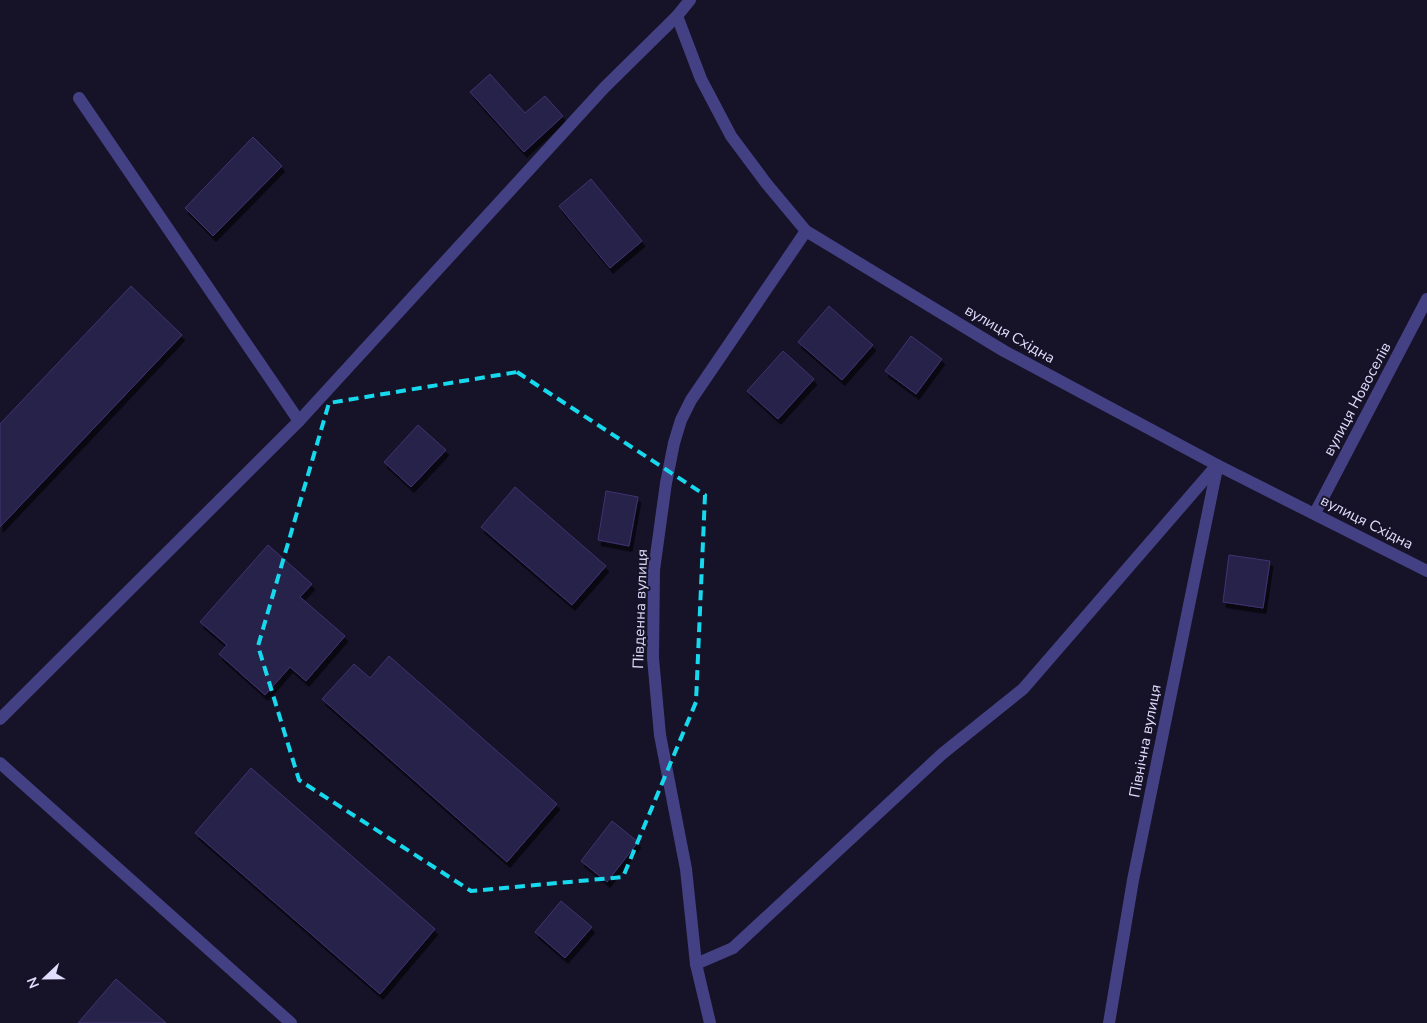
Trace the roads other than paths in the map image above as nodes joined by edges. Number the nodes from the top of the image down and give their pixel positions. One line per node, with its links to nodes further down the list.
1 (690, 0): 2 (street)
2 (677, 16): 4 (street, вулиця Східна); 6 (street)
3 (79, 98): 6 (street)
4 (806, 231): 7 (street, вулиця Східна); 12 (street, Південна вулиця)
5 (1427, 299): 8 (street, вулиця Новоселів)
6 (299, 421): 10 (street)
7 (1217, 465): 8 (street, вулиця Східна); 12 (street); 15 (street, Північна вулиця)
8 (1315, 513): 9 (street, вулиця Східна)
9 (1427, 571)
10 (2, 712)
11 (0, 763): 13 (street)
12 (696, 964): 14 (street, Південна вулиця)
13 (291, 1023)
14 (710, 1023)
15 (1109, 1023)

